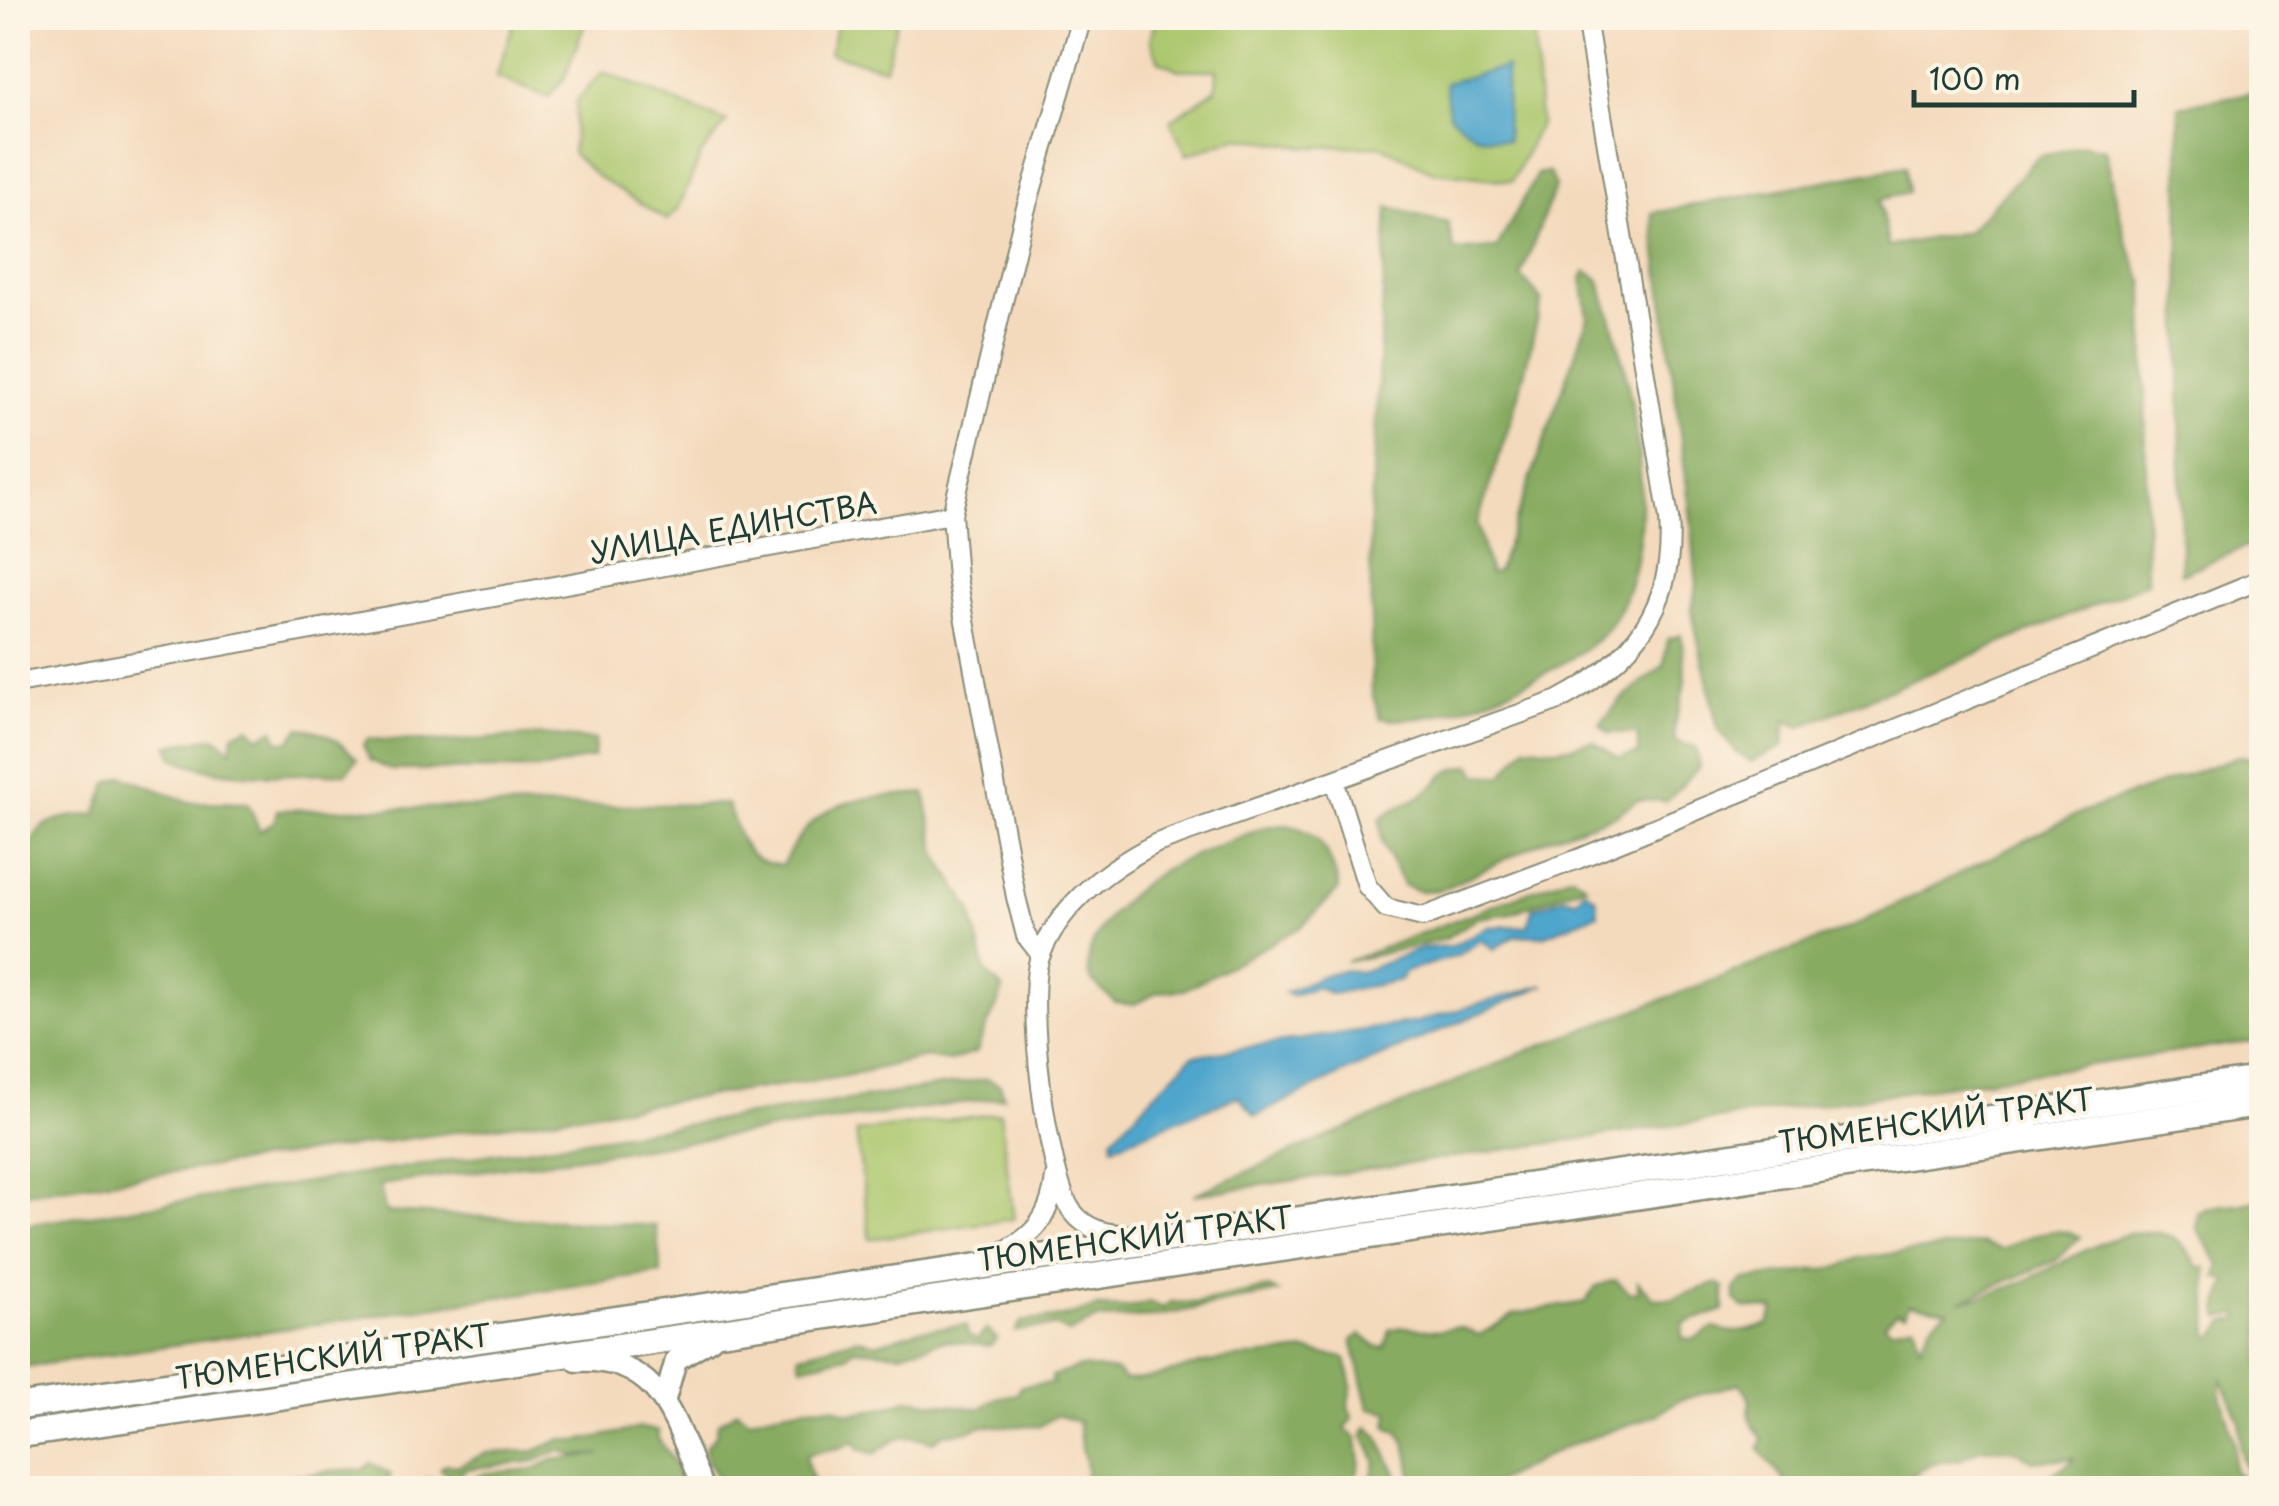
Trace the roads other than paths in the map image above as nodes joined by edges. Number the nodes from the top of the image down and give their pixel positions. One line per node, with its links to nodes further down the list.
1 (1082, 18): 3 (street)
2 (1586, 18): 6 (street)
3 (952, 514): 5 (street, УЛИЦА ЕДИНСТВА); 7 (street)
4 (2262, 579): 6 (street)
5 (18, 683)
6 (1334, 780): 7 (street)
7 (1041, 954): 10 (street)
8 (2262, 1079): 11 (main road, ТЮМЕНСКИЙ ТРАКТ)
9 (2262, 1104): 13 (main road, ТЮМЕНСКИЙ ТРАКТ)
10 (1056, 1166): 11 (street); 12 (street)
11 (1184, 1236): 12 (main road, ТЮМЕНСКИЙ ТРАКТ)
12 (957, 1269): 16 (main road, ТЮМЕНСКИЙ ТРАКТ)
13 (749, 1326): 14 (main road, ТЮМЕНСКИЙ ТРАКТ); 15 (street)
14 (495, 1364): 15 (street); 17 (main road, ТЮМЕНСКИЙ ТРАКТ)
15 (665, 1400): 18 (street)
16 (18, 1407)
17 (18, 1435)
18 (703, 1488)

